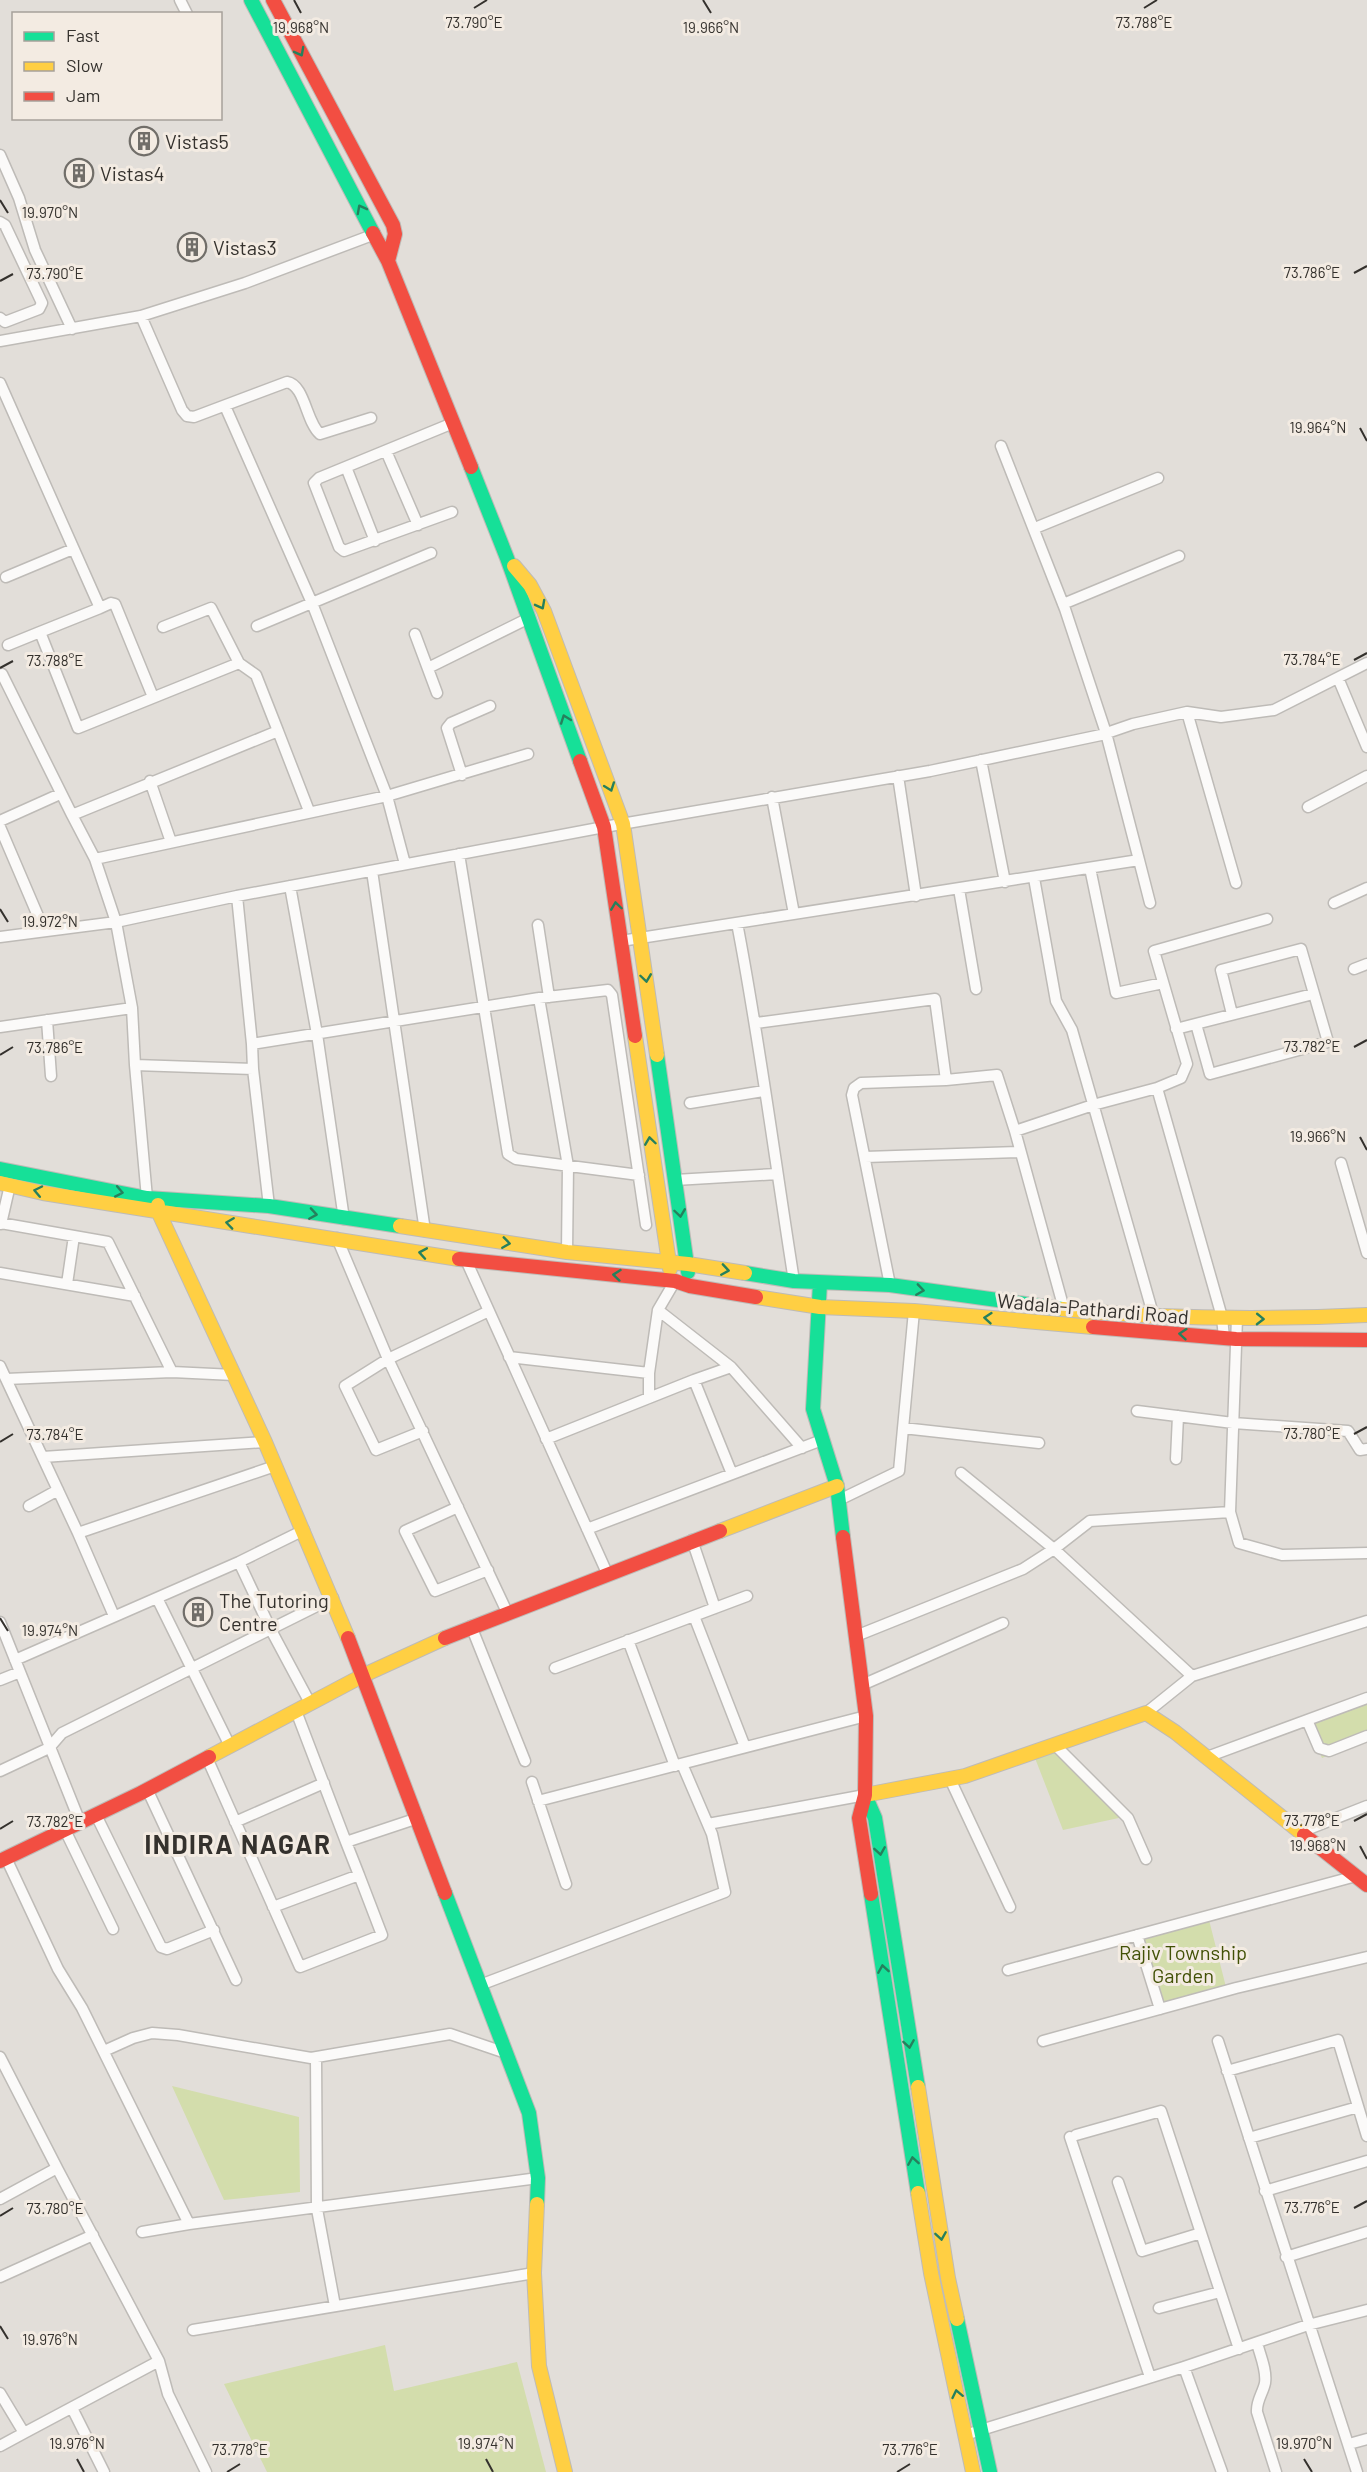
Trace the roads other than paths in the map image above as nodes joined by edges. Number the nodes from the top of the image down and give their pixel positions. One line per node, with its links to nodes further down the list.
1 (251, 0): 5 (main road, one-way to 1)
2 (273, 0): 6 (main road, one-way to 6)
3 (1, 160): 9 (street)
4 (0, 222): 8 (street)
5 (375, 234): 6 (main road); 7 (street)
6 (388, 261): 14 (main road)
7 (141, 316): 9 (street); 12 (street)
8 (0, 318)
9 (72, 329): 10 (street)
10 (0, 341)
11 (0, 383): 23 (street)
12 (225, 406): 13 (street); 28 (street)
13 (371, 418)
14 (453, 423): 16 (street); 26 (main road)
15 (1001, 446): 21 (street)
16 (386, 451): 17 (street); 20 (street)
17 (346, 467): 22 (street); 22 (street)
18 (1158, 478): 21 (street)
19 (452, 512): 20 (street)
20 (417, 525): 22 (street)
21 (1035, 528): 29 (street)
22 (375, 541)
23 (74, 549): 27 (street); 30 (street)
24 (431, 553): 28 (street)
25 (1179, 556): 29 (street)
26 (507, 558): 31 (main road); 62 (main road, one-way to 62)
27 (6, 577)
28 (312, 603): 32 (street); 56 (street)
29 (1063, 604): 47 (street)
30 (100, 608): 34 (street); 43 (street)
31 (529, 618): 39 (street); 64 (main road, one-way to 31)
32 (257, 626)
33 (164, 627): 37 (street)
34 (40, 632): 36 (street); 43 (street)
35 (415, 633): 39 (street)
36 (8, 645)
37 (239, 663): 43 (street); 46 (street)
38 (1367, 663): 41 (street)
39 (428, 668): 42 (street)
40 (0, 675): 55 (street)
41 (1338, 678): 45 (street); 48 (street)
42 (437, 693)
43 (153, 697)
44 (490, 706): 51 (street)
45 (1187, 712): 47 (street); 74 (street)
46 (278, 731): 54 (street); 59 (street)
47 (1106, 733): 50 (street); 68 (street)
48 (1367, 747)
49 (528, 754): 51 (street)
50 (981, 760): 52 (street); 73 (street)
51 (462, 775): 56 (street)
52 (898, 776): 57 (street); 79 (street)
53 (1367, 776): 58 (street)
54 (150, 782): 60 (street); 65 (street)
55 (60, 794): 60 (street); 61 (street)
56 (387, 796): 59 (street); 69 (street)
57 (772, 798): 62 (street); 82 (street)
58 (1308, 807)
59 (309, 811): 65 (street)
60 (72, 815): 67 (street)
61 (0, 821)
62 (623, 824): 64 (street); 89 (main road)
63 (0, 827): 87 (street)
64 (604, 827): 66 (street); 90 (main road, one-way to 64)
65 (171, 842): 67 (street)
66 (459, 854): 69 (street); 97 (street)
67 (95, 859): 84 (street)
68 (1139, 860): 70 (street); 80 (street)
69 (405, 864): 71 (street)
70 (1090, 868): 72 (street); 93 (street)
71 (372, 870): 75 (street); 101 (street)
72 (1034, 878): 73 (street); 115 (street)
73 (1005, 882): 77 (street)
74 (1236, 883)
75 (290, 886): 78 (street); 106 (street)
76 (1367, 888): 81 (street)
77 (958, 889): 79 (street); 94 (street)
78 (237, 896): 84 (street); 107 (street)
79 (916, 896): 82 (street)
80 (1150, 903)
81 (1334, 903)
82 (794, 914): 85 (street)
83 (1267, 919): 93 (street)
84 (116, 922): 87 (street); 98 (street)
85 (737, 923): 89 (street); 102 (street)
86 (538, 925): 96 (street)
87 (44, 930): 88 (street)
88 (0, 937)
89 (640, 938): 90 (street); 124 (main road, one-way to 124)
90 (621, 941): 137 (main road, one-way to 90)
91 (1367, 964): 92 (street)
92 (1354, 969)
93 (1163, 983): 105 (street)
94 (976, 989)
95 (1313, 993): 99 (street); 99 (street); 103 (street)
96 (544, 998): 97 (street); 120 (street); 123 (street)
97 (484, 1007): 101 (street); 120 (street)
98 (132, 1008): 100 (street); 108 (street)
99 (1232, 1014): 103 (street)
100 (47, 1020): 104 (street); 110 (street)
101 (394, 1022): 106 (street); 131 (street)
102 (756, 1023): 111 (street); 113 (street)
103 (1196, 1024): 105 (street)
104 (0, 1027)
105 (1176, 1029): 112 (street)
106 (317, 1034): 107 (street); 128 (street)
107 (252, 1044): 109 (street)
108 (135, 1065): 109 (street); 126 (street)
109 (253, 1069): 127 (street)
110 (51, 1076)
111 (946, 1080): 116 (street); 118 (street)
112 (1157, 1088): 115 (street); 154 (street)
113 (764, 1091): 114 (street); 122 (street)
114 (690, 1103)
115 (1093, 1105): 116 (street); 152 (street)
116 (1015, 1131): 117 (street)
117 (1020, 1152): 118 (street); 148 (street)
118 (865, 1157): 144 (street)
119 (1341, 1163): 135 (street)
120 (568, 1166): 123 (street); 134 (street)
121 (0, 1169): 126 (main road, one-way to 126)
122 (777, 1174): 124 (street); 141 (street)
123 (639, 1175): 130 (street)
124 (675, 1180): 138 (main road, one-way to 138)
125 (5, 1184): 126 (main road, one-way to 125); 129 (street)
126 (154, 1202): 127 (main road, Wadala-Pathardi Road); 133 (main road, Wadala-Pathardi Road, one-way to 126); 164 (main road)
127 (269, 1206): 128 (main road, Wadala-Pathardi Road, one-way to 128)
128 (344, 1219): 131 (main road, Wadala-Pathardi Road)
129 (0, 1223): 132 (street)
130 (646, 1225)
131 (425, 1231): 134 (main road, Wadala-Pathardi Road, one-way to 134)
132 (75, 1236): 143 (street); 146 (street)
133 (337, 1238): 136 (main road, Wadala-Pathardi Road, one-way to 133); 159 (street)
134 (567, 1252): 137 (main road, Wadala-Pathardi Road)
135 (1367, 1253)
136 (466, 1260): 140 (main road, Wadala-Pathardi Road, one-way to 136); 150 (street)
137 (668, 1262): 138 (main road, Wadala-Pathardi Road); 140 (main road)
138 (687, 1264): 141 (main road, Wadala-Pathardi Road, one-way to 141); 145 (main road)
139 (0, 1273): 143 (street)
140 (675, 1281): 145 (main road, Wadala-Pathardi Road); 149 (street)
141 (794, 1281): 142 (main road, Wadala-Pathardi Road)
142 (820, 1283): 144 (main road, Wadala-Pathardi Road); 147 (main road)
143 (68, 1284): 146 (street)
144 (890, 1285): 148 (main road, Wadala-Pathardi Road, one-way to 148)
145 (690, 1286): 147 (main road, Wadala-Pathardi Road)
146 (135, 1296): 162 (street)
147 (820, 1307): 151 (main road, Wadala-Pathardi Road); 174 (main road)
148 (1064, 1309): 152 (main road, Wadala-Pathardi Road)
149 (658, 1310): 161 (street); 163 (street)
150 (489, 1311): 158 (street); 159 (street)
151 (914, 1311): 156 (main road, Wadala-Pathardi Road, one-way to 151); 171 (street)
152 (1153, 1314): 154 (main road, Wadala-Pathardi Road)
153 (1367, 1316): 155 (main road, Wadala-Pathardi Road, one-way to 153)
154 (1222, 1317): 155 (main road, Wadala-Pathardi Road); 156 (street)
155 (1237, 1318): 156 (street)
156 (1230, 1339): 157 (main road, Wadala-Pathardi Road); 170 (street)
157 (1367, 1340)
158 (509, 1357): 163 (street); 173 (street)
159 (388, 1359): 172 (street); 172 (street)
160 (0, 1366): 165 (street)
161 (731, 1367): 166 (street); 177 (street)
162 (172, 1372): 164 (street); 165 (street)
163 (649, 1373): 167 (street)
164 (234, 1375): 175 (main road)
165 (6, 1379): 179 (street)
166 (694, 1380): 167 (street); 183 (street)
167 (649, 1398): 173 (street)
168 (1137, 1411): 169 (street)
169 (1178, 1416): 170 (street); 180 (street)
170 (1233, 1423): 178 (street); 188 (street)
171 (903, 1428): 176 (street); 185 (street)
172 (423, 1431): 187 (street)
173 (546, 1439): 189 (street)
174 (822, 1440): 177 (street); 185 (main road)
175 (265, 1442): 179 (street); 181 (main road)
176 (1039, 1443)
177 (802, 1448): 183 (street)
178 (1367, 1449)
179 (43, 1457): 184 (street)
180 (1176, 1459)
181 (275, 1466): 190 (main road); 191 (street)
182 (961, 1473): 193 (street)
183 (732, 1474): 189 (street)
184 (58, 1490): 186 (street); 191 (street)
185 (838, 1493): 192 (main road); 210 (main road)
186 (29, 1506)
187 (458, 1507): 196 (street); 196 (street)
188 (1230, 1512): 193 (street); 194 (street)
189 (587, 1529): 197 (street)
190 (304, 1530): 195 (street); 200 (main road)
191 (78, 1533): 203 (street)
192 (692, 1540): 197 (main road); 201 (street)
193 (1054, 1549): 210 (street); 217 (street)
194 (1367, 1553)
195 (239, 1562): 199 (street); 209 (street)
196 (488, 1570): 202 (street)
197 (607, 1573): 202 (main road)
198 (747, 1596): 201 (street)
199 (157, 1598): 203 (street); 214 (street)
200 (333, 1598): 209 (street); 216 (main road)
201 (715, 1608): 204 (street)
202 (507, 1612): 208 (main road)
203 (114, 1616): 212 (street)
204 (694, 1616): 211 (street); 229 (street)
205 (1367, 1621): 217 (street)
206 (0, 1622): 212 (street)
207 (1003, 1623): 219 (street)
208 (471, 1626): 216 (main road); 233 (street)
209 (271, 1630): 214 (street); 221 (street)
210 (856, 1636): 219 (main road)
211 (628, 1641): 213 (street); 234 (street)
212 (15, 1660): 215 (street)
213 (555, 1668)
214 (192, 1670): 228 (street); 230 (street)
215 (20, 1672): 218 (street); 230 (street)
216 (364, 1675): 221 (main road); 244 (main road)
217 (1192, 1676): 223 (street)
218 (0, 1680)
219 (862, 1684): 224 (main road)
220 (1367, 1698): 225 (street)
221 (310, 1703): 222 (main road)
222 (297, 1711): 228 (main road); 238 (street)
223 (1146, 1713): 227 (main road); 231 (main road)
224 (866, 1716): 229 (street); 240 (main road)
225 (1307, 1720): 226 (street); 231 (street)
226 (1367, 1736)
227 (1055, 1745): 236 (main road); 251 (street)
228 (230, 1746): 232 (main road)
229 (745, 1747): 234 (street)
230 (49, 1748): 235 (street); 245 (street)
231 (1207, 1757): 249 (main road)
232 (207, 1758): 239 (main road); 246 (street)
233 (525, 1761)
234 (678, 1765): 241 (street); 247 (street)
235 (0, 1771)
236 (951, 1779): 240 (main road); 256 (street)
237 (532, 1782): 241 (street)
238 (324, 1783): 246 (street); 250 (street)
239 (147, 1789): 243 (main road); 259 (street)
240 (866, 1795): 247 (street); 304 (main road, one-way to 304); 306 (main road, one-way to 240)
241 (538, 1801): 255 (street)
242 (1367, 1806): 249 (street)
243 (96, 1815): 245 (main road); 259 (street)
244 (418, 1818): 250 (street); 264 (main road)
245 (80, 1822): 248 (main road)
246 (235, 1822): 257 (street)
247 (708, 1824): 264 (street)
248 (65, 1830): 252 (main road); 258 (street)
249 (1301, 1832): 254 (main road)
250 (346, 1842): 253 (street)
251 (1146, 1858)
252 (3, 1859): 268 (street)
253 (359, 1875): 257 (street); 257 (street)
254 (1362, 1880): 260 (street)
255 (566, 1884)
256 (1010, 1906)
257 (273, 1907)
258 (113, 1929)
259 (214, 1930): 263 (street)
260 (1137, 1935): 262 (street); 265 (street)
261 (1367, 1957): 265 (street)
262 (1008, 1970)
263 (236, 1980)
264 (480, 1984): 269 (main road)
265 (1160, 2009): 266 (street)
266 (1043, 2041)
267 (1218, 2041): 272 (street)
268 (104, 2051): 271 (street); 283 (street)
269 (506, 2053): 271 (street); 278 (main road)
270 (0, 2057): 277 (street)
271 (316, 2057): 282 (street)
272 (1227, 2071): 273 (street); 275 (street)
273 (1358, 2107): 274 (street); 275 (street)
274 (1367, 2136)
275 (1249, 2138): 280 (street)
276 (1367, 2161): 280 (street)
277 (57, 2168): 281 (street); 287 (street)
278 (538, 2178): 282 (street); 289 (main road)
279 (1118, 2182): 286 (street)
280 (1266, 2191): 288 (street)
281 (0, 2199)
282 (317, 2209): 283 (street); 292 (street)
283 (189, 2224): 284 (street)
284 (142, 2232)
285 (1367, 2232): 288 (street)
286 (1201, 2233): 291 (street); 301 (street)
287 (93, 2235): 290 (street); 299 (street)
288 (1286, 2257): 295 (street)
289 (534, 2273): 292 (street); 312 (main road)
290 (0, 2277)
291 (1220, 2292): 293 (street); 298 (street)
292 (335, 2306): 296 (street)
293 (1159, 2308)
294 (1367, 2310): 295 (street)
295 (1308, 2325): 297 (street); 308 (street)
296 (193, 2330)
297 (1257, 2343): 298 (street); 316 (street)
298 (1239, 2349): 300 (street)
299 (159, 2361): 303 (street); 311 (street)
300 (1184, 2367): 301 (street); 315 (street)
301 (1150, 2377): 304 (street)
302 (0, 2393): 305 (street)
303 (72, 2408): 305 (street); 310 (street)
304 (982, 2430): 306 (street); 314 (main road)
305 (24, 2433): 309 (street)
306 (965, 2435): 313 (main road)
307 (1367, 2439): 308 (street)
308 (1349, 2444): 317 (street)
309 (0, 2446)
310 (104, 2472)
311 (206, 2472)
312 (565, 2472)
313 (973, 2472)
314 (990, 2472)
315 (1222, 2472)
316 (1276, 2472)
317 (1357, 2472)

